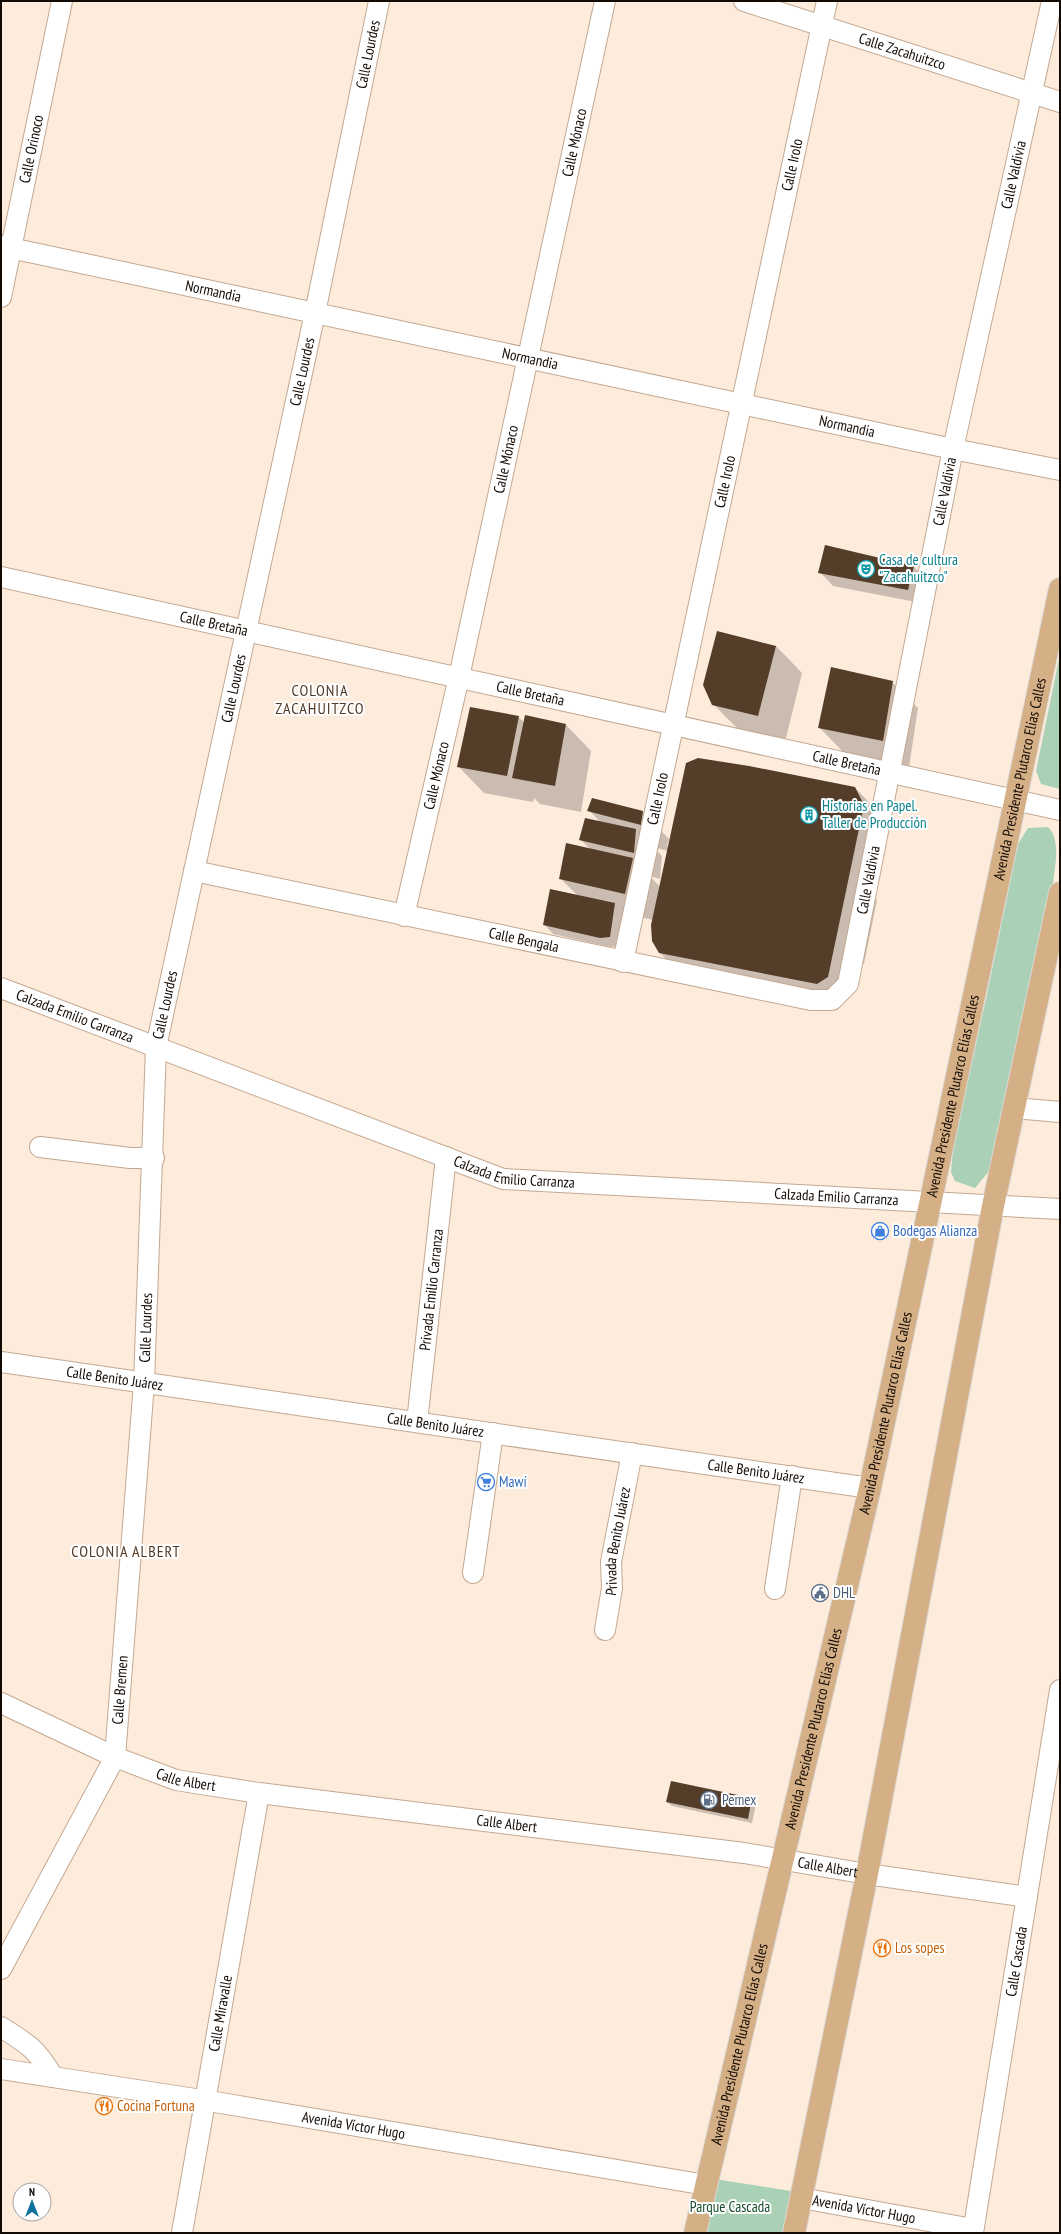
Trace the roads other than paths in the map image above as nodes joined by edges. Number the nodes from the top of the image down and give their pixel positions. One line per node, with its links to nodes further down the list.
1 (62, 1): 10 (street, Calle Orinoco)
2 (379, 1): 12 (street, Calle Lourdes)
3 (605, 1): 13 (street, Calle Mónaco)
4 (744, 1): 7 (street, Calle Zacahuitzco)
5 (827, 1): 7 (street, Calle Irolo)
6 (1052, 1): 8 (street, Calle Valdivia)
7 (822, 26): 8 (street, Calle Zacahuitzco); 14 (street, Calle Irolo)
8 (1032, 93): 9 (street, Calle Zacahuitzco); 15 (street, Calle Valdivia)
9 (1060, 102)
10 (6, 247): 11 (street, Calle Orinoco); 12 (street, Normandia)
11 (1, 297)
12 (314, 314): 13 (street, Normandia); 19 (street, Calle Lourdes)
13 (527, 357): 14 (street, Normandia); 20 (street, Calle Mónaco)
14 (742, 403): 15 (street, Normandia); 21 (street, Calle Irolo)
15 (953, 449): 16 (street, Normandia); 22 (street, Calle Valdivia)
16 (1060, 470)
17 (1, 577): 19 (street, Calle Bretaña)
18 (1060, 588): 23 (main road, Avenida Presidente Plutarco Elías Calles)
19 (246, 631): 20 (street, Calle Bretaña); 25 (street, Calle Lourdes)
20 (458, 677): 21 (street, Calle Bretaña); 27 (street, Calle Mónaco)
21 (673, 726): 22 (street, Calle Bretaña); 28 (street, Calle Irolo)
22 (890, 773): 23 (street, Calle Bretaña); 29 (street, Calle Valdivia)
23 (1016, 800): 24 (street, Calle Bretaña); 37 (main road, Avenida Presidente Plutarco Elías Calles)
24 (1060, 810)
25 (194, 871): 27 (street, Calle Bengala); 31 (street, Calle Lourdes)
26 (1060, 893): 32 (main road)
27 (404, 916): 28 (street, Calle Bengala)
28 (623, 962): 29 (street, Calle Bengala)
29 (848, 984)
30 (1, 988): 31 (street, Calzada Emilio Carranza)
31 (156, 1047): 35 (street, Calzada Emilio Carranza); 36 (street, Calle Lourdes)
32 (1015, 1108): 33 (street); 38 (main road)
33 (1060, 1112)
34 (40, 1147): 36 (street)
35 (446, 1157): 37 (street, Calzada Emilio Carranza); 42 (street, Privada Emilio Carranza)
36 (154, 1158): 41 (street, Calle Lourdes)
37 (931, 1202): 38 (street, Calzada Emilio Carranza); 46 (main road, Avenida Presidente Plutarco Elías Calles)
38 (993, 1206): 39 (street, Calzada Emilio Carranza); 55 (main road)
39 (1060, 1209)
40 (1, 1362): 41 (street, Calle Benito Juárez)
41 (144, 1383): 42 (street, Calle Benito Juárez); 52 (street, Calle Bremen)
42 (417, 1422): 43 (street, Calle Benito Juárez)
43 (493, 1433): 44 (street, Calle Benito Juárez); 47 (street)
44 (632, 1453): 45 (street, Calle Benito Juárez); 49 (street, Privada Benito Juárez)
45 (792, 1476): 46 (street, Calle Benito Juárez); 48 (street)
46 (870, 1488): 54 (main road, Avenida Presidente Plutarco Elías Calles)
47 (474, 1573)
48 (775, 1589)
49 (605, 1630)
50 (1060, 1690): 56 (street, Calle Cascada)
51 (1, 1703): 52 (street, Calle Albert)
52 (115, 1757): 53 (street, Calle Albert); 57 (street, Calle Bremen)
53 (259, 1793): 54 (street, Calle Albert); 61 (street, Calle Miravalle)
54 (783, 1860): 55 (street, Calle Albert); 62 (main road, Avenida Presidente Plutarco Elías Calles)
55 (867, 1874): 56 (street, Calle Albert); 63 (main road)
56 (1027, 1897): 64 (street, Calle Cascada)
57 (1, 1969)
58 (1, 2027): 60 (street)
59 (1, 2069): 60 (street, Avenida Víctor Hugo)
60 (53, 2077): 61 (street, Avenida Víctor Hugo)
61 (204, 2100): 62 (street, Avenida Víctor Hugo); 65 (street, Calle Miravalle)
62 (706, 2184): 66 (main road, Avenida Presidente Plutarco Elías Calles)
63 (801, 2198): 64 (street, Avenida Víctor Hugo); 67 (main road)
64 (973, 2231)
65 (182, 2233)
66 (695, 2233)
67 (794, 2233)

